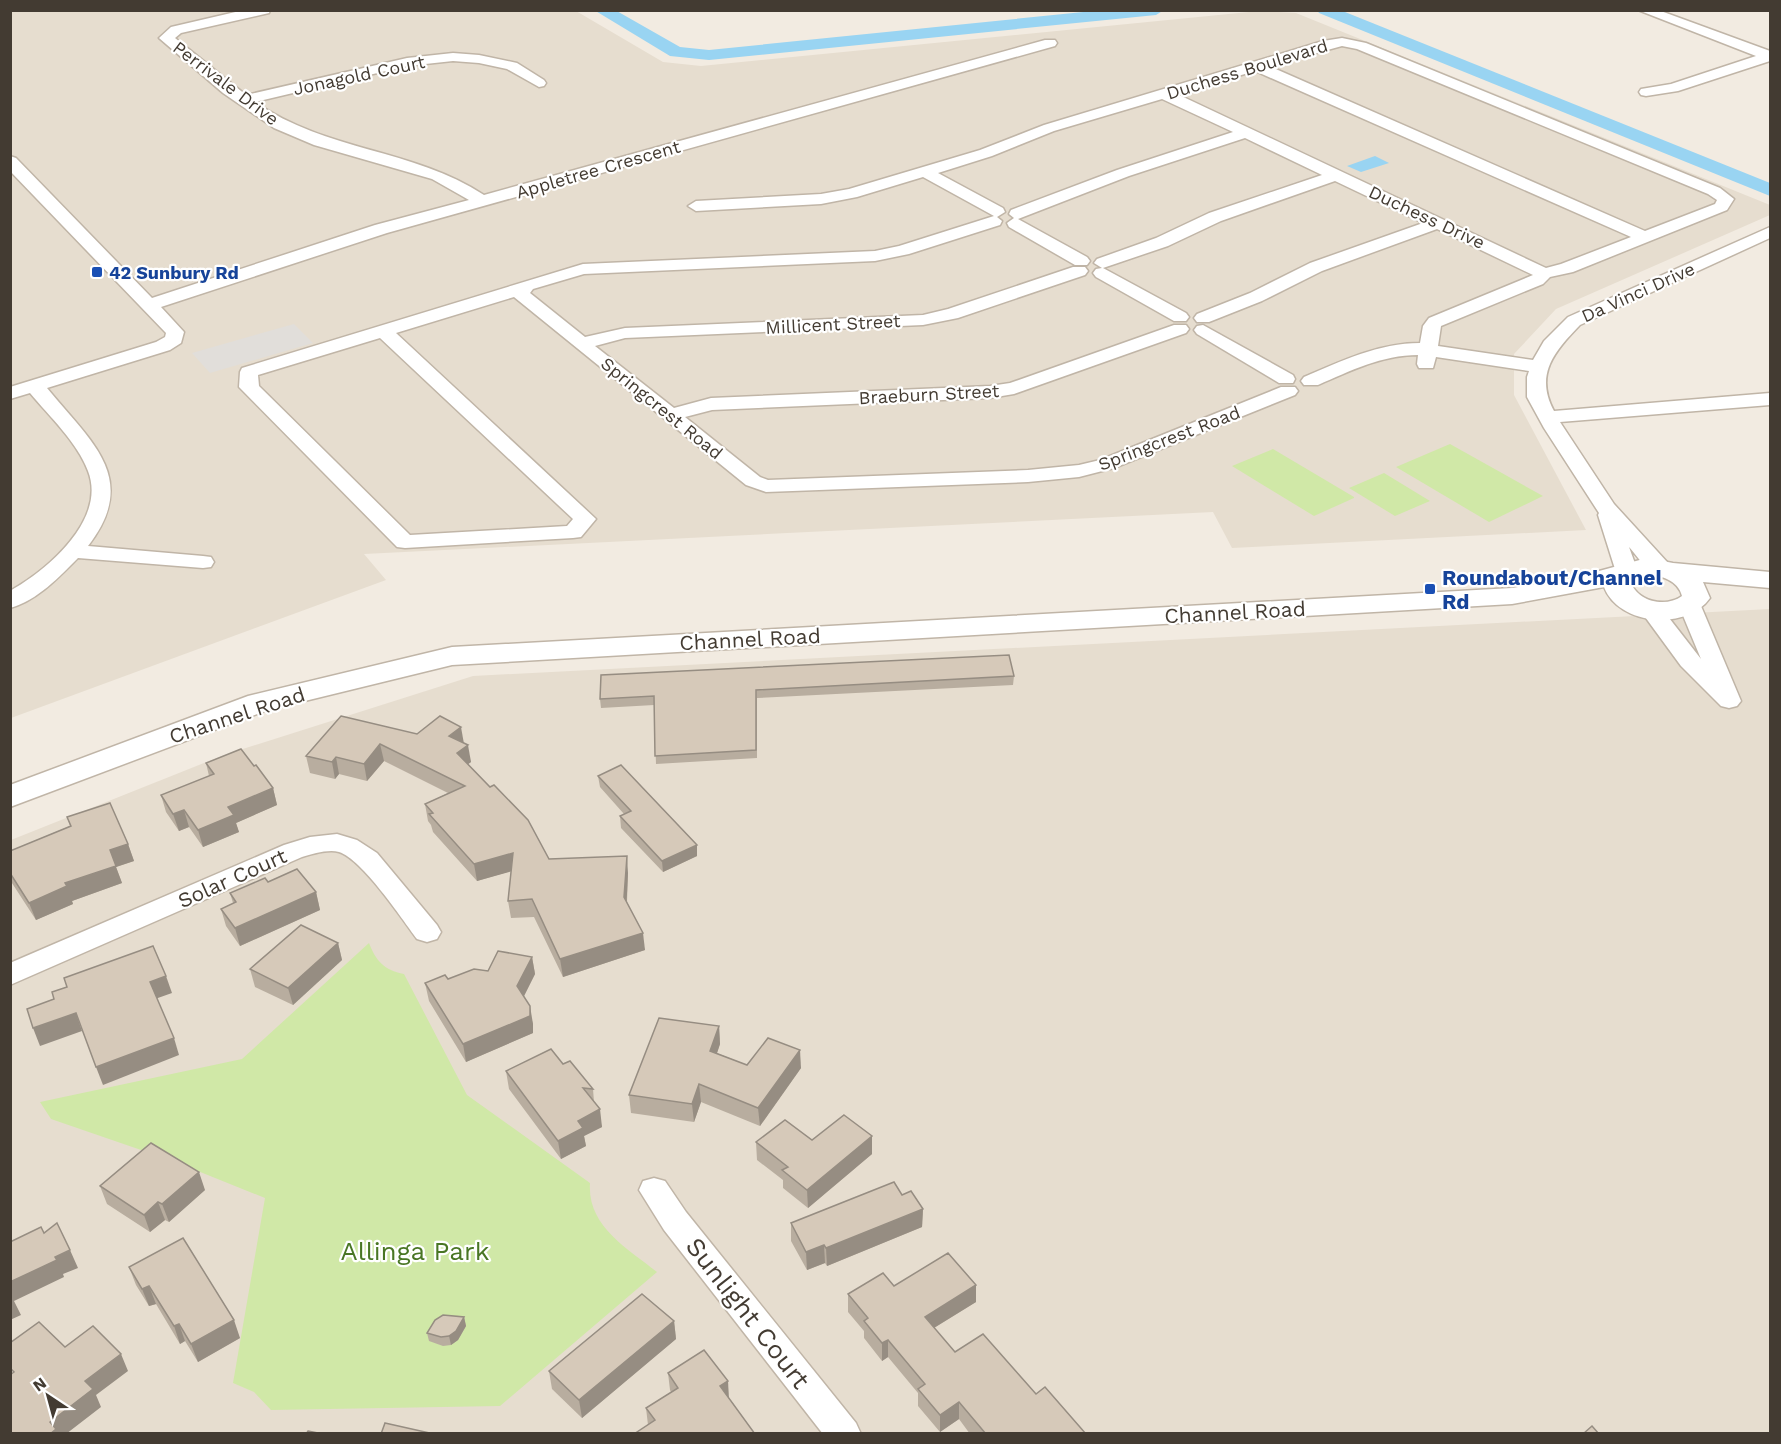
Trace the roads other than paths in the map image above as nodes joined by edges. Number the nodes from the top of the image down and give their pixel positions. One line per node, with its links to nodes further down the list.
1 (264, 10): 9 (street, Perrivale Drive)
2 (1644, 10): 4 (street)
3 (1050, 43): 14 (street, Appletree Crescent)
4 (1770, 56): 7 (street)
5 (1256, 66): 8 (street, Duchess Boulevard); 20 (street); 20 (street, Duchess Boulevard)
6 (539, 83): 9 (street, Jonagold Court)
7 (1646, 92)
8 (1164, 94): 10 (street, Duchess Drive); 12 (street, Duchess Boulevard)
9 (245, 100): 14 (street, Perrivale Drive)
10 (1246, 133): 13 (street, Duchess Drive); 17 (street)
11 (10, 161): 25 (street)
12 (926, 172): 15 (street, Duchess Boulevard); 16 (street)
13 (1336, 175): 18 (street, Duchess Drive); 22 (street)
14 (482, 201): 25 (street, Appletree Crescent)
15 (696, 206)
16 (995, 217): 17 (street); 24 (street)
17 (1016, 218): 21 (street)
18 (1438, 223): 23 (street, Duchess Drive); 27 (street)
19 (1770, 232): 31 (street, Da Vinci Drive)
20 (1645, 237): 23 (street, Duchess Boulevard)
21 (1080, 266): 22 (street); 29 (street, Millicent Street)
22 (1103, 268): 26 (street)
23 (1542, 274): 30 (street)
24 (522, 289): 28 (street); 29 (street, Springcrest Road)
25 (148, 305): 33 (street)
26 (1180, 323): 27 (street); 36 (street, Braeburn Street)
27 (1203, 324): 32 (street)
28 (383, 331): 28 (street)
29 (581, 344): 36 (street, Springcrest Road)
30 (1428, 357): 31 (street); 32 (street, Springcrest Road)
31 (1538, 375): 37 (street)
32 (1287, 385): 36 (street, Springcrest Road)
33 (35, 386): 34 (street); 39 (street)
34 (10, 393)
35 (1770, 399): 37 (street)
36 (670, 415)
37 (1548, 417): 38 (street)
38 (1606, 508): 41 (street); 42 (street)
39 (75, 551): 40 (street); 46 (street)
40 (204, 562)
41 (1666, 569): 42 (street, Channel Road); 43 (street); 47 (street)
42 (1622, 572): 45 (street, Channel Road); 48 (street)
43 (1770, 580)
44 (1770, 586): 47 (street)
45 (1512, 596): 48 (street, Channel Road); 49 (street, Channel Road)
46 (10, 601)
47 (1693, 602): 48 (street, Channel Road); 48 (street)
48 (1648, 609)
49 (10, 797)
50 (427, 932): 51 (street, Solar Court)
51 (10, 975)
52 (654, 1190): 53 (street, Sunlight Court)
53 (844, 1434)

